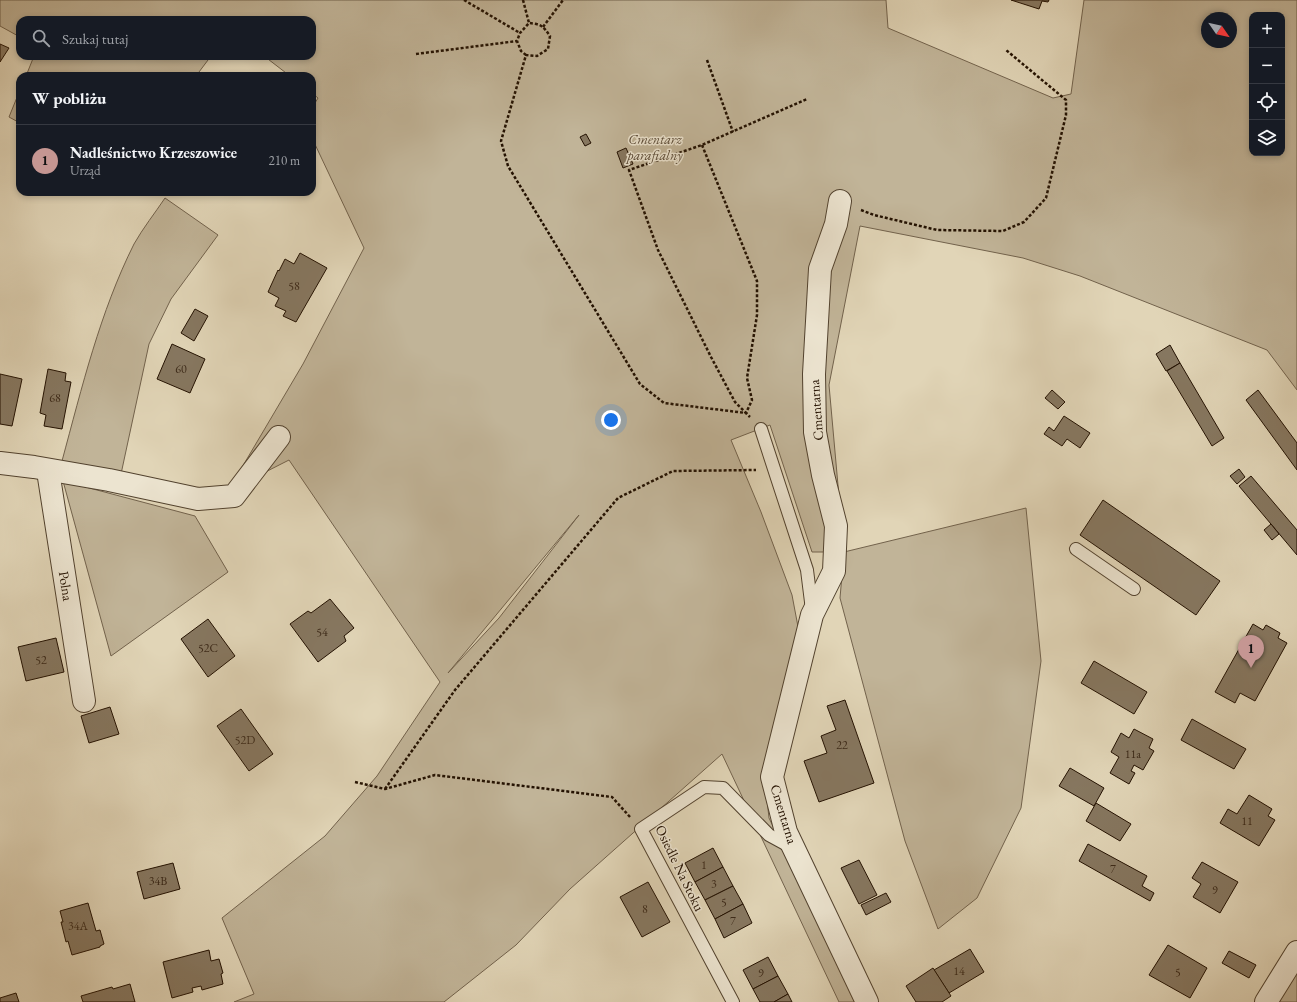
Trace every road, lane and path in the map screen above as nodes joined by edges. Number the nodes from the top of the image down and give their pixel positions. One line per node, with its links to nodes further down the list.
1 (464, 0): 6 (path)
2 (523, 0): 4 (path)
3 (562, 0): 5 (path)
4 (529, 23): 5 (path); 6 (path)
5 (543, 27): 10 (path)
6 (520, 33): 7 (path)
7 (517, 41): 9 (path); 10 (path)
8 (1006, 50): 15 (path)
9 (416, 54)
10 (526, 55): 16 (path)
11 (707, 60): 13 (path)
12 (807, 99): 13 (path)
13 (733, 132): 14 (path)
14 (702, 145): 16 (path); 16 (path)
15 (840, 202): 24 (street, Cmentarna)
16 (746, 413): 17 (path)
17 (761, 429): 20 (lane, Cmentarna)
18 (279, 437): 21 (street)
19 (0, 463): 21 (street)
20 (774, 470): 24 (lane, Cmentarna); 27 (path)
21 (48, 471): 25 (street, Polna)
22 (1076, 549): 23 (lane)
23 (1134, 589)
24 (812, 615): 29 (street, Cmentarna)
25 (84, 701)
26 (354, 782): 27 (path)
27 (385, 789): 28 (path)
28 (641, 829): 29 (lane, Osiedle Na Stoku); 31 (lane, Osiedle Na Stoku)
29 (795, 849): 32 (street, Cmentarna)
30 (1297, 952): 33 (street)
31 (733, 1002)
32 (867, 1002)
33 (1266, 1002)

